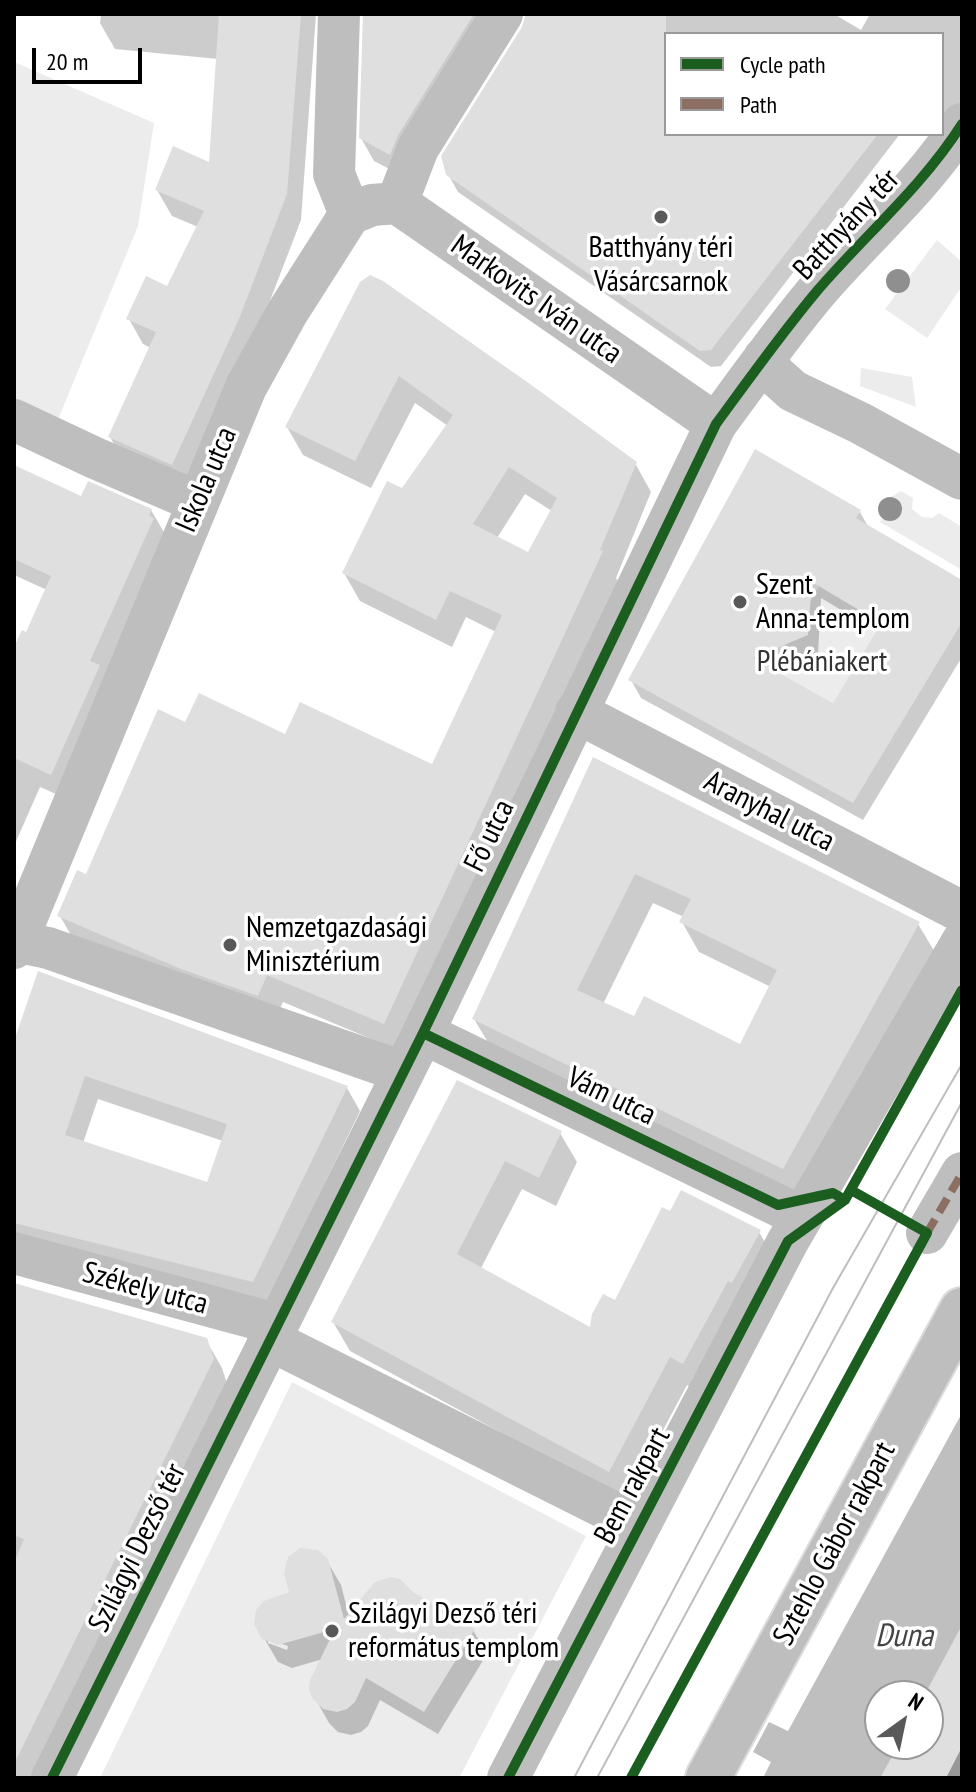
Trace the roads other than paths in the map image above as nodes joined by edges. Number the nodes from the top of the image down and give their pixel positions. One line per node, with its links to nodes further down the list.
1 (339, 14): 5 (street)
2 (502, 14): 4 (street)
3 (962, 124): 6 (street, Batthyány tér)
4 (397, 203): 5 (street); 8 (street, Markovits Iván utca)
5 (350, 214): 10 (street, Iskola utca)
6 (764, 358): 8 (street, Fő utca); 9 (street)
7 (14, 420): 10 (street)
8 (716, 424): 11 (street, Fő utca)
9 (962, 479)
10 (198, 502): 14 (street, Iskola utca)
11 (576, 712): 12 (street, Aranyhal utca); 15 (street, Fő utca)
12 (962, 912)
13 (962, 942): 18 (street, Bem rakpart)
14 (15, 943): 16 (street)
15 (423, 1033): 16 (street, Fő utca); 18 (street, Vám utca)
16 (403, 1072): 22 (street, Fő utca)
17 (962, 1173): 19 (street)
18 (802, 1217): 23 (street, Bem rakpart)
19 (927, 1233)
20 (14, 1253): 22 (street, Székely utca)
21 (962, 1310): 26 (main road, Sztehlo Gábor rakpart)
22 (272, 1332): 23 (street); 24 (street, Szilágyi Dezső tér)
23 (639, 1525): 25 (street, Bem rakpart)
24 (52, 1778)
25 (508, 1778)
26 (708, 1778)

